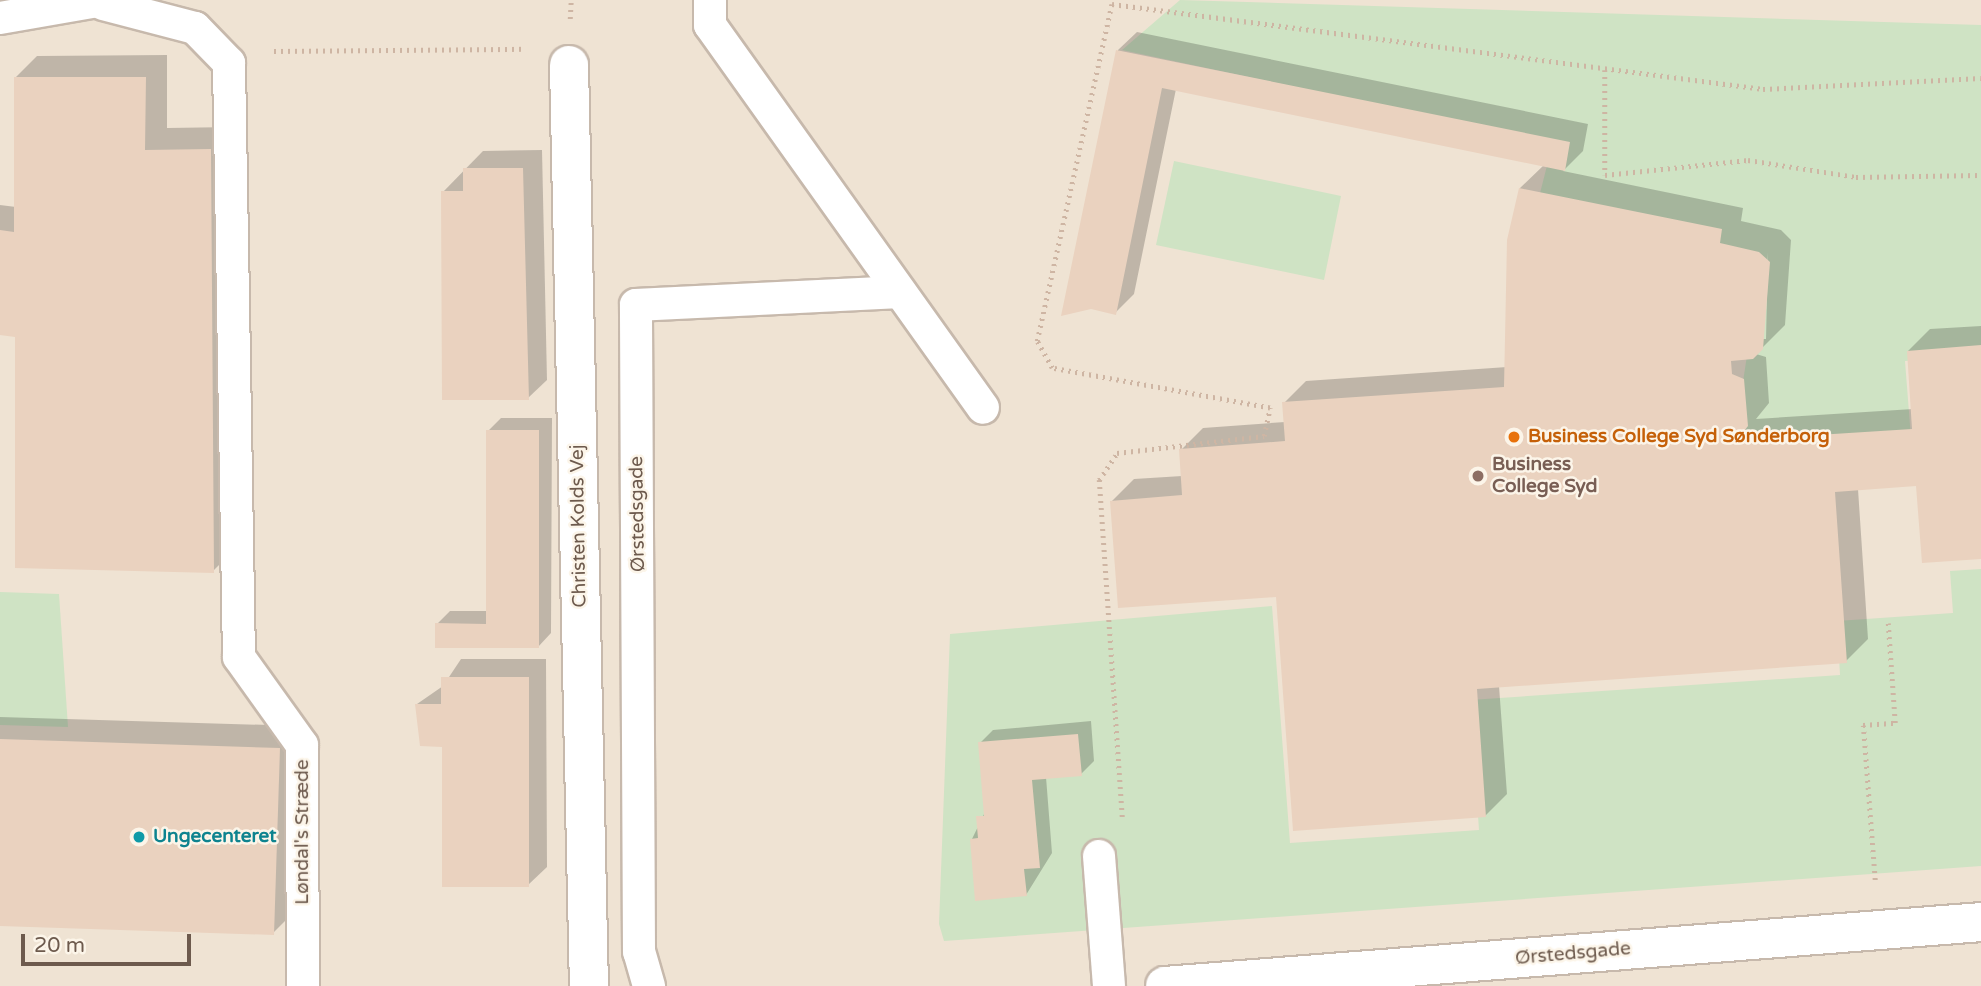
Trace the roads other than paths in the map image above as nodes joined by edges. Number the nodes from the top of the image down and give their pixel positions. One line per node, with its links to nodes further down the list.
1 (709, 0): 5 (lane)
2 (103, 2): 3 (lane); 9 (lane, Løndal's Stræde)
3 (0, 18)
4 (569, 65): 10 (street, Christen Kolds Vej)
5 (900, 292): 6 (lane); 11 (lane, Ørstedsgade)
6 (983, 408)
7 (1099, 856): 12 (lane)
8 (1981, 922): 13 (street, Ørstedsgade)
9 (303, 986)
10 (589, 986)
11 (649, 986)
12 (1109, 986)
13 (1165, 986)

